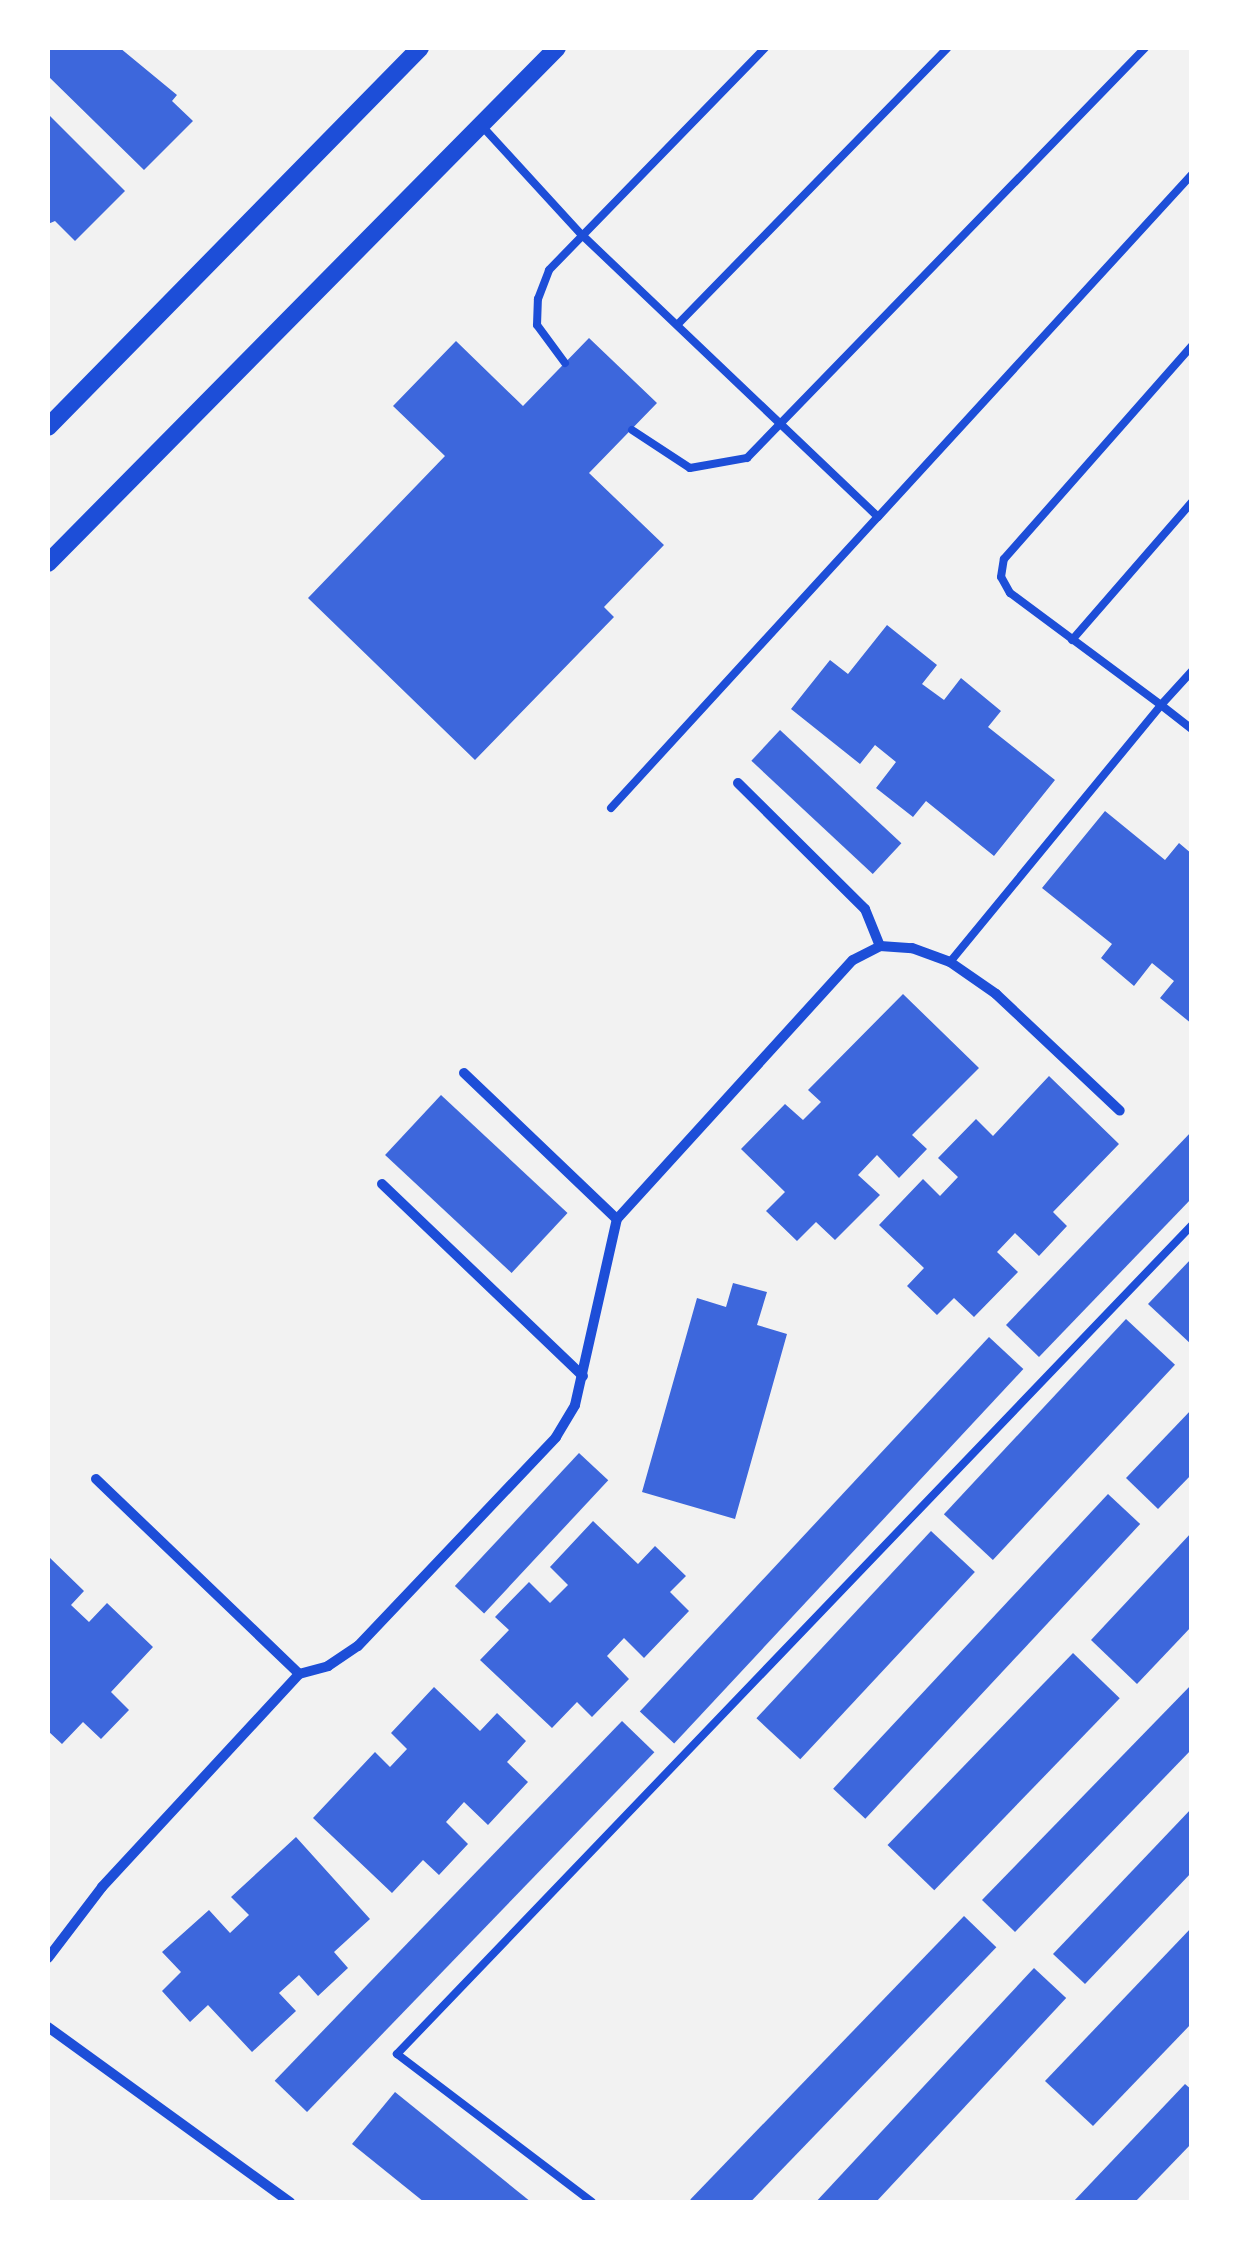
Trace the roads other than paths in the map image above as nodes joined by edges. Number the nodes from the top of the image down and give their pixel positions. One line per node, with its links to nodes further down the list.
1 (420, 48): 13 (street)
2 (557, 48): 6 (street)
3 (766, 48): 8 (lane)
4 (947, 48): 9 (lane)
5 (1145, 48): 12 (lane)
6 (481, 125): 8 (lane); 17 (street)
7 (1192, 174): 16 (lane)
8 (581, 234): 9 (lane); 11 (lane)
9 (679, 322): 12 (lane)
10 (1192, 346): 18 (lane)
11 (565, 363)
12 (782, 424): 14 (lane); 16 (lane)
13 (48, 427)
14 (632, 430)
15 (1192, 502): 18 (lane)
16 (878, 517): 23 (lane)
17 (48, 563)
18 (1072, 640): 20 (lane)
19 (1192, 671): 20 (lane)
20 (1161, 705): 21 (lane); 25 (lane)
21 (1192, 729)
22 (738, 783): 24 (street)
23 (611, 808)
24 (880, 946): 25 (street); 29 (street)
25 (950, 962): 27 (street)
26 (464, 1073): 29 (street)
27 (1120, 1111)
28 (382, 1184): 31 (street)
29 (618, 1219): 31 (street)
30 (1192, 1226): 37 (lane)
31 (583, 1376): 33 (street)
32 (96, 1479): 33 (street)
33 (299, 1674): 34 (street)
34 (48, 1958)
35 (48, 2027): 36 (street)
36 (290, 2202)
37 (592, 2202)

